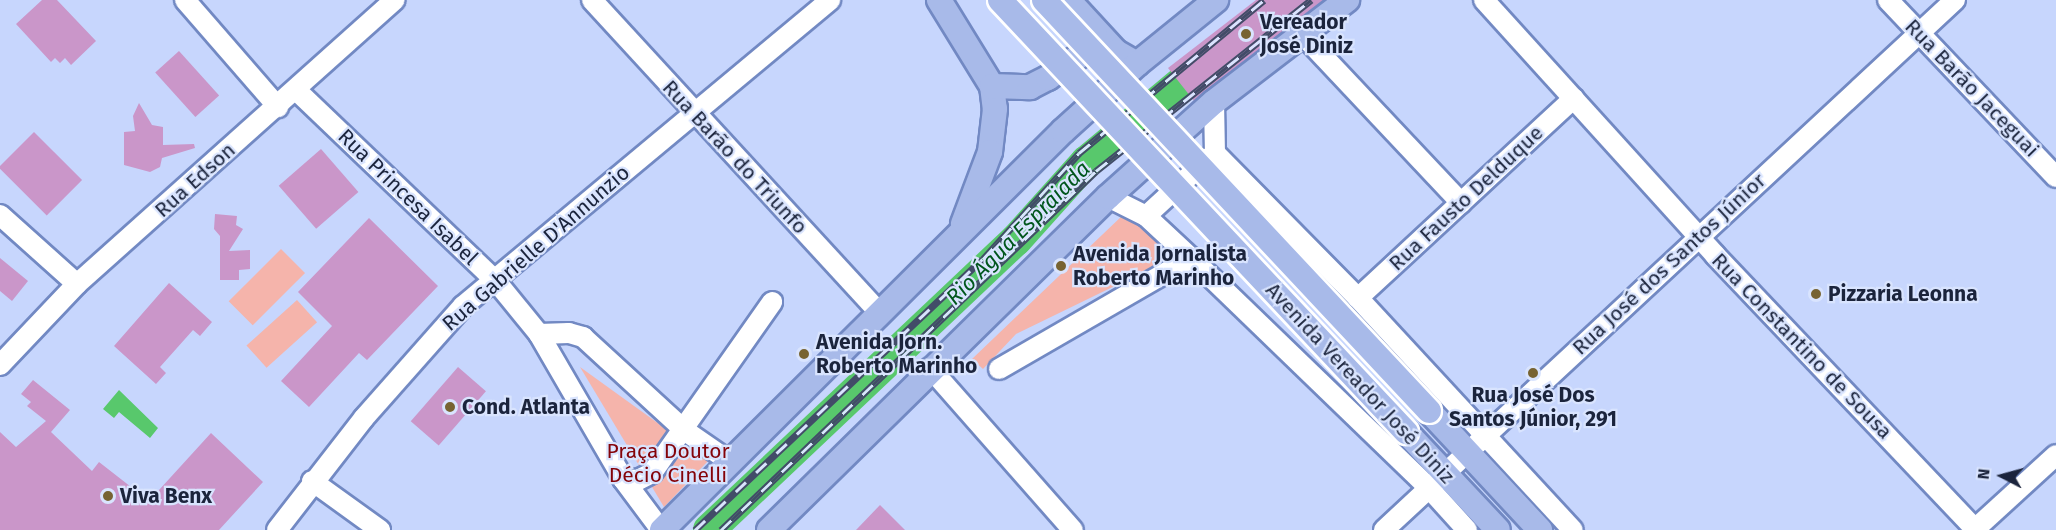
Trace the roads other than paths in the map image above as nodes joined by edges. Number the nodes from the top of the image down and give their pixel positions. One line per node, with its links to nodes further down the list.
1 (185, 0): 22 (street)
2 (395, 0): 19 (street, Rua Edson)
3 (592, 0): 23 (street, Rua Barão do Triunfo)
4 (830, 0): 23 (street, Rua Gabrielle D'Annunzio)
5 (939, 0): 18 (main road)
6 (1000, 0): 48 (main road, Avenida Vereador José Diniz, bridge)
7 (1044, 0): 44 (main road, Avenida Vereador José Diniz, bridge)
8 (1068, 0): 14 (main road)
9 (1216, 0): 17 (main road)
10 (1347, 0): 16 (main road)
11 (1484, 0): 20 (street, Rua Constantino de Sousa)
12 (1888, 0): 15 (street, Rua Barão Jaceguai)
13 (1955, 0): 15 (street, Rua José dos Santos Júnior)
14 (1095, 30): 17 (main road); 18 (main road)
15 (1919, 32): 25 (street, Rua Barão Jaceguai); 31 (street, Rua José dos Santos Júnior)
16 (1302, 34): 21 (main road); 27 (street)
17 (1137, 64): 30 (main road)
18 (992, 86): 30 (main road)
19 (296, 90): 22 (street, Rua Edson); 33 (street, Rua Princesa Isabel)
20 (1574, 98): 27 (street, Rua Fausto Delduque); 31 (street, Rua Constantino de Sousa)
21 (1214, 102): 24 (street); 26 (main road)
22 (278, 106): 34 (street, Rua Edson)
23 (693, 111): 33 (street, Rua Gabrielle D'Annunzio); 37 (street, Rua Barão do Triunfo)
24 (1215, 153): 29 (street); 35 (street)
25 (2056, 177)
26 (1108, 197): 29 (street, Avenida Vereador José Diniz); 40 (main road)
27 (1461, 203): 35 (street, Rua Fausto Delduque)
28 (0, 215): 34 (street)
29 (1146, 216): 32 (street, Avenida Vereador José Diniz)
30 (961, 230): 37 (main road)
31 (1700, 237): 43 (street, Rua José dos Santos Júnior); 60 (street, Rua Constantino de Sousa)
32 (1191, 258): 41 (street); 48 (street, Avenida Vereador José Diniz)
33 (495, 280): 38 (street, Rua Princesa Isabel); 49 (street, Rua Gabrielle D'Annunzio)
34 (77, 284): 39 (street, Rua Edson)
35 (1359, 298): 43 (street)
36 (772, 302): 42 (street)
37 (880, 313): 46 (main road)
38 (539, 334): 42 (street); 47 (street, Rua Princesa Isabel)
39 (0, 365)
40 (930, 368): 53 (main road); 54 (street)
41 (999, 369)
42 (684, 430): 46 (street); 47 (street)
43 (1485, 433): 44 (street, Rua José dos Santos Júnior); 59 (street)
44 (1466, 451): 48 (street, Rua José dos Santos Júnior); 58 (main road, Avenida Vereador José Diniz)
45 (2056, 455): 60 (street)
46 (729, 461): 52 (main road)
47 (623, 479): 52 (street, Rua Princesa Isabel)
48 (1436, 479): 55 (street, Rua José dos Santos Júnior); 56 (street, Avenida Vereador José Diniz); 57 (main road, Avenida Vereador José Diniz)
49 (312, 481): 50 (street, Rua Gabrielle D'Annunzio); 51 (street)
50 (277, 530)
51 (380, 530)
52 (662, 530)
53 (769, 530)
54 (1073, 530)
55 (1384, 530)
56 (1467, 530)
57 (1498, 530)
58 (1540, 530)
59 (1574, 530)
60 (1975, 530)

